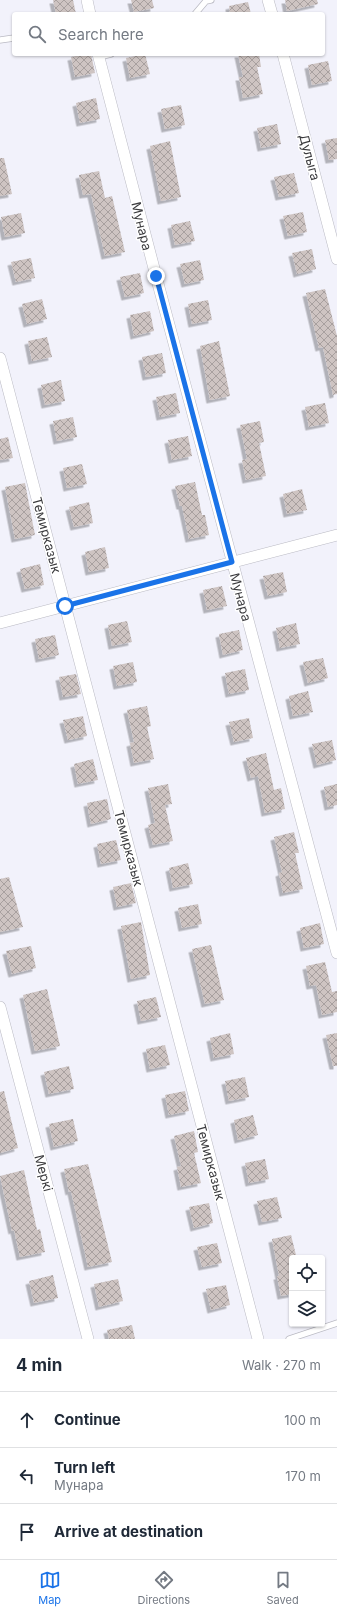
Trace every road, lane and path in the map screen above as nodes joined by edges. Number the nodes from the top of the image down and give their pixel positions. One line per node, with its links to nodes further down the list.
1 (86, 0): 4 (street)
2 (211, 0): 5 (lane)
3 (268, 0): 6 (street)
4 (89, 12)
5 (197, 12)
6 (271, 12)
7 (12, 38): 8 (lane)
8 (0, 40)
9 (99, 56): 14 (street, Мунара)
10 (284, 56): 11 (street, Дулыга)
11 (337, 259)
12 (0, 358): 15 (street, Темирказык)
13 (337, 535): 14 (street)
14 (232, 562): 15 (street); 17 (street, Мунара)
15 (65, 606): 16 (street); 21 (street, Темирказык)
16 (0, 623)
17 (337, 953)
18 (0, 1008): 20 (street, Меркі)
19 (337, 1323): 22 (lane)
20 (88, 1339)
21 (258, 1339)
22 (289, 1339)

